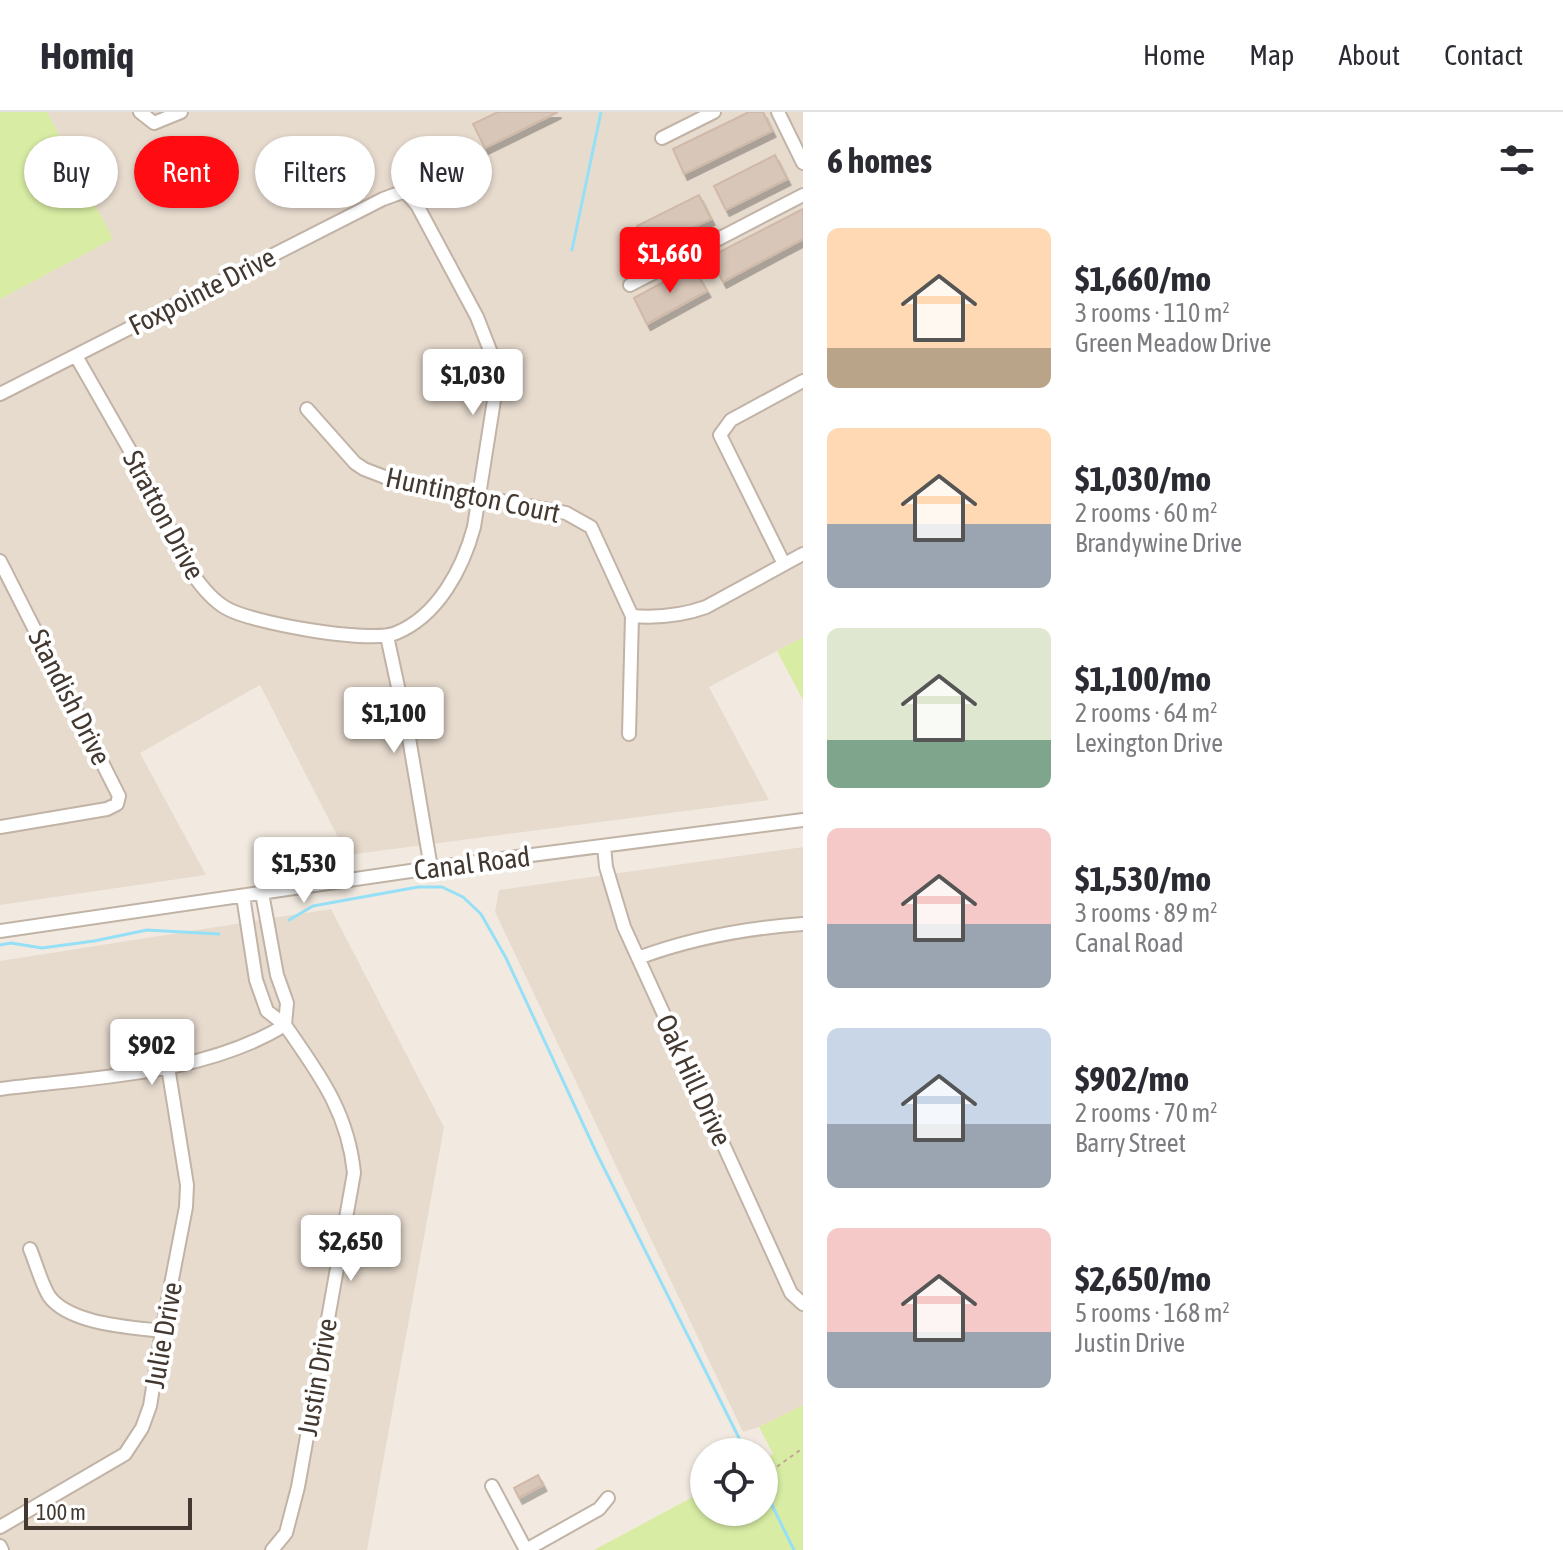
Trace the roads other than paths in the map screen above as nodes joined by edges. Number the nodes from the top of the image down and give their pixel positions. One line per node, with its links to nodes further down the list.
1 (140, 112): 2 (street)
2 (181, 112)
3 (714, 112): 5 (street)
4 (778, 112): 6 (street)
5 (662, 138)
6 (803, 163)
7 (803, 195): 8 (street)
8 (630, 285)
9 (76, 356): 11 (street, Foxpointe Drive); 13 (street, Foxpointe Drive); 18 (street, Stratton Drive)
10 (803, 381): 16 (street)
11 (0, 394)
12 (307, 409): 13 (street, Huntington Court)
13 (480, 498): 17 (street, Huntington Court); 18 (street)
14 (803, 554): 16 (street)
15 (0, 561): 21 (street, Standish Drive)
16 (784, 564): 17 (street)
17 (632, 616): 19 (street, Huntington Court)
18 (387, 636): 23 (street)
19 (629, 734)
20 (803, 820): 22 (street, Canal Road)
21 (0, 827)
22 (604, 846): 23 (street, Canal Road); 30 (street, Oak Hill Drive)
23 (431, 868): 24 (street, Canal Road)
24 (262, 893): 25 (street, Canal Road); 27 (street)
25 (243, 896): 28 (street, Canal Road); 29 (street, Justin Drive)
26 (803, 924): 30 (street)
27 (269, 929): 29 (street); 31 (street)
28 (0, 931)
29 (249, 933): 31 (street, Justin Drive)
30 (638, 958): 35 (street, Oak Hill Drive)
31 (285, 1025): 32 (street); 40 (street, Justin Drive)
32 (168, 1067): 33 (street); 36 (street, Julie Drive)
33 (0, 1089)
34 (30, 1249): 36 (street)
35 (803, 1304)
36 (162, 1331): 39 (street, Julie Drive)
37 (492, 1486): 41 (street)
38 (608, 1498): 41 (street)
39 (0, 1527)
40 (272, 1550)
41 (526, 1550)

